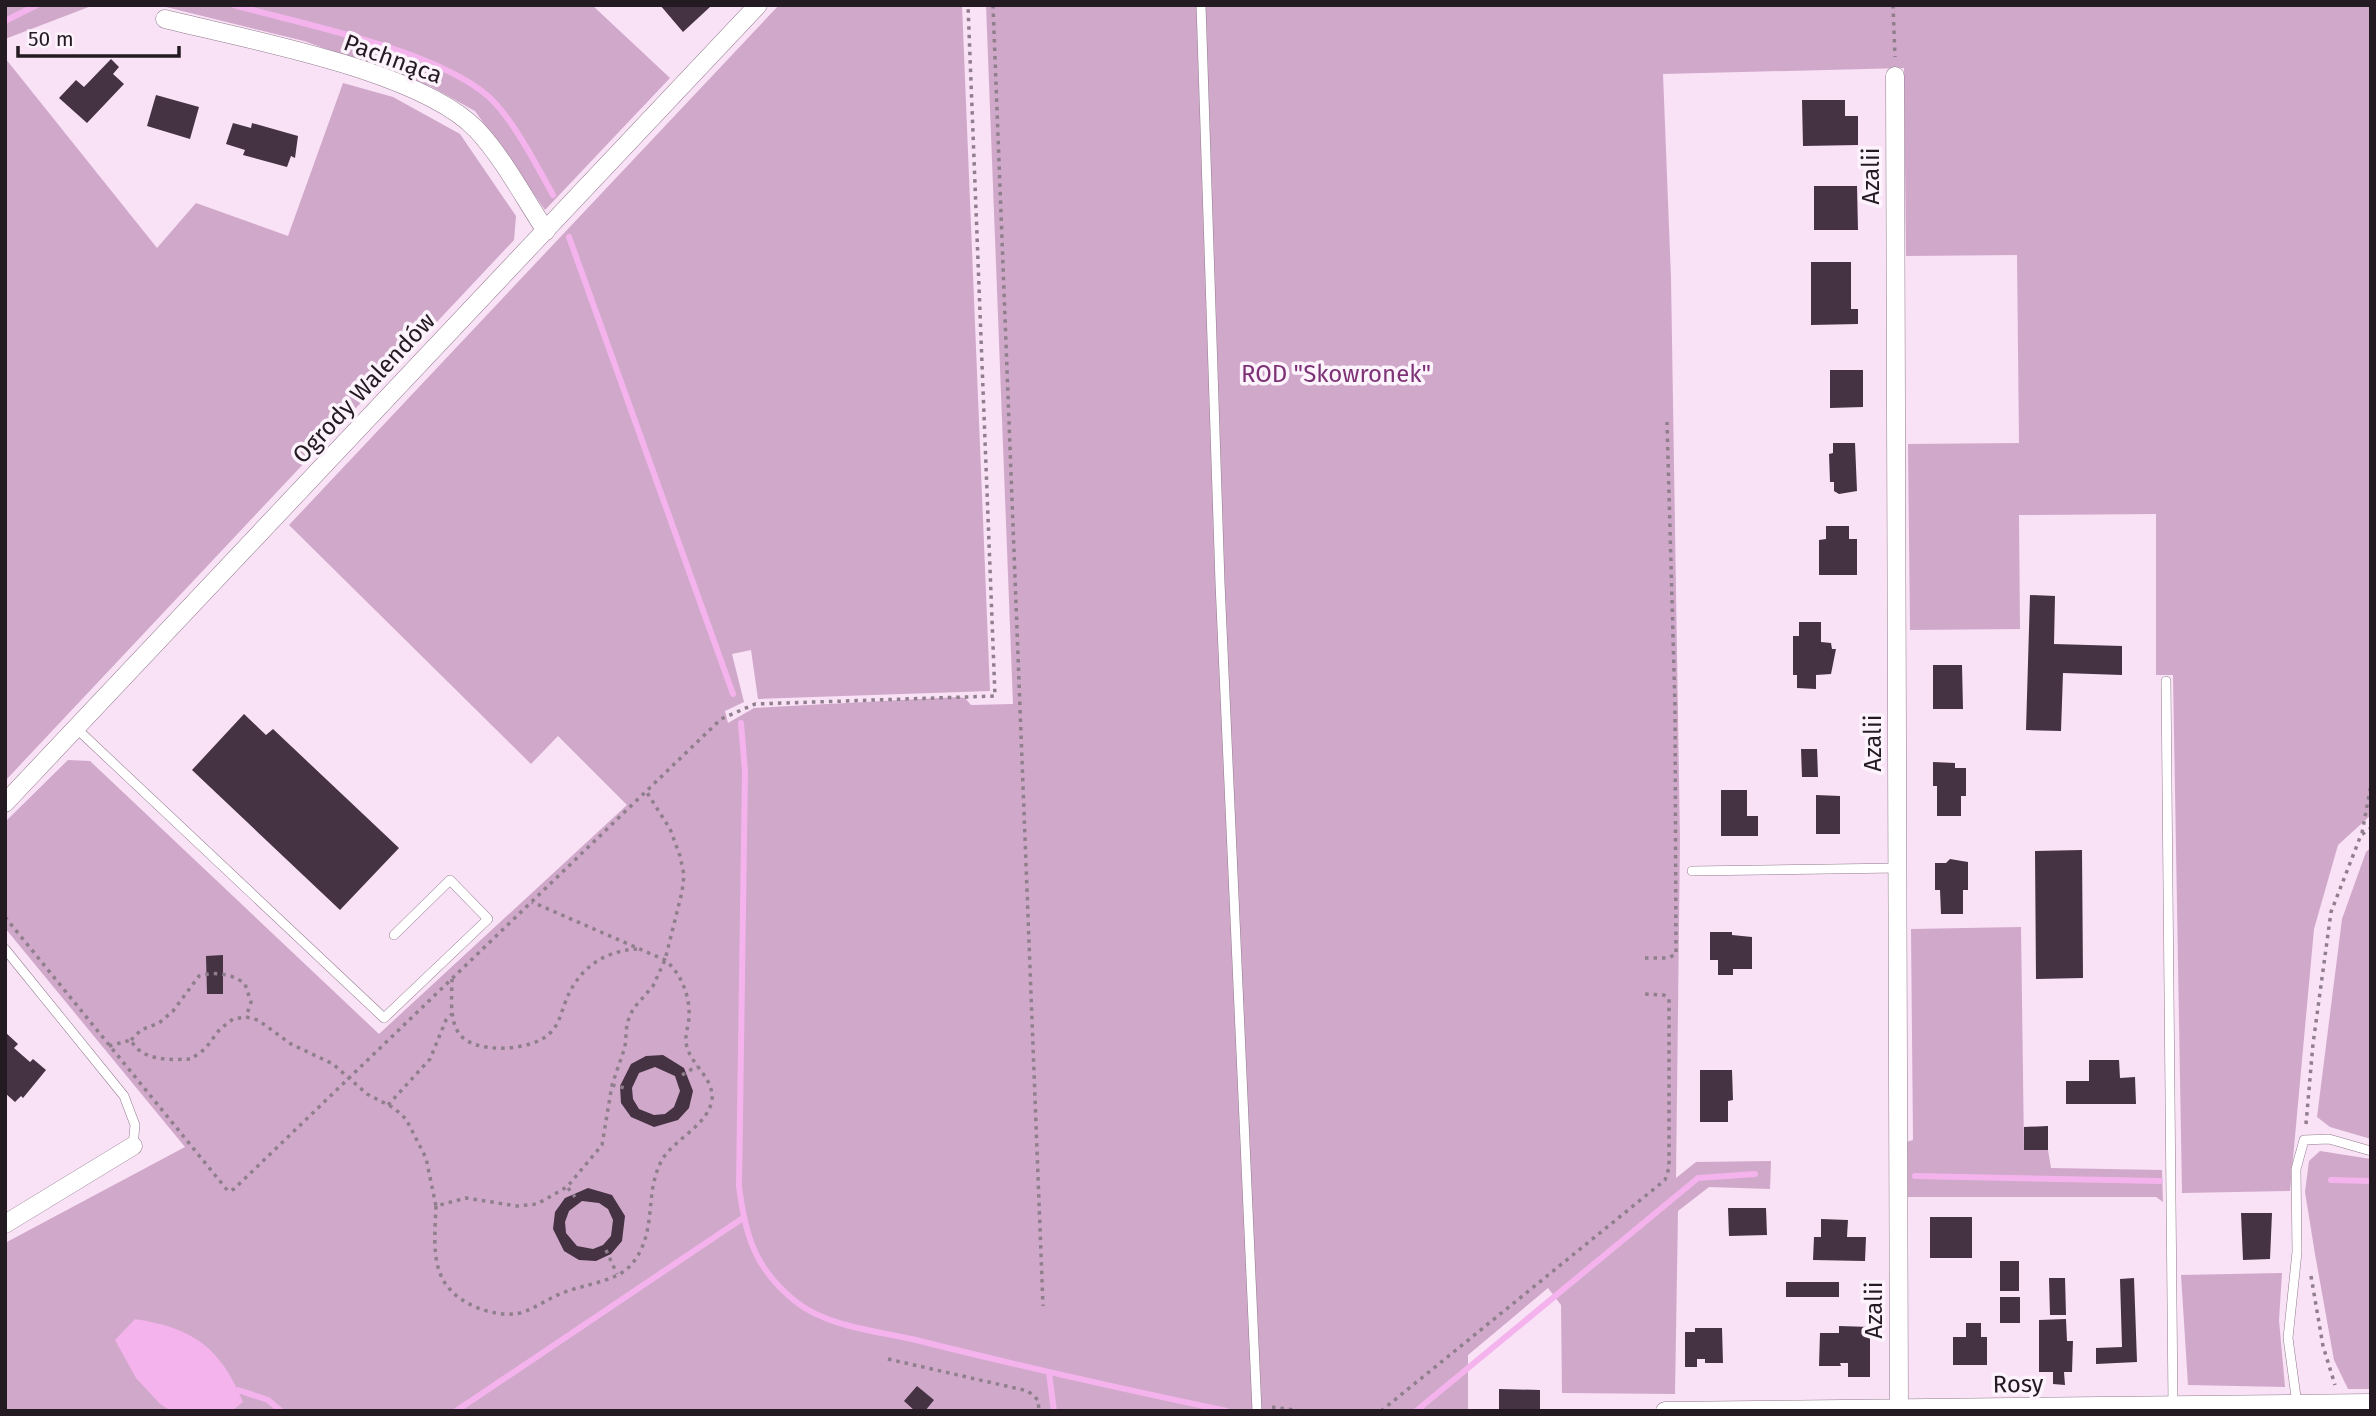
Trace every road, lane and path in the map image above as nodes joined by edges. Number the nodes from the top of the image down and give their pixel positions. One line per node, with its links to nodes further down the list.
1 (758, 5): 8 (street, Ogrody Walendów)
2 (968, 5): 15 (path)
3 (993, 5): 50 (path)
4 (1201, 5): 56 (lane)
5 (1894, 5): 7 (path)
6 (165, 19): 8 (street, Pachnąca)
7 (1895, 76): 19 (street, Azalii)
8 (546, 231): 13 (street, Ogrody Walendów)
9 (1667, 422): 26 (path)
10 (2371, 620): 11 (path)
11 (2371, 634)
12 (2166, 681): 54 (lane)
13 (76, 728): 16 (street, Ogrody Walendów); 23 (lane)
14 (2371, 785): 18 (path)
15 (646, 791): 21 (path); 27 (path)
16 (5, 803)
17 (2371, 828): 18 (path)
18 (2361, 835): 40 (path)
19 (1898, 868): 20 (lane); 57 (street, Azalii)
20 (1692, 871)
21 (532, 902): 24 (path); 28 (path)
22 (5, 917): 33 (path)
23 (394, 934)
24 (639, 948): 27 (path); 30 (path)
25 (5, 949): 41 (lane)
26 (1645, 958)
27 (665, 960): 34 (path); 37 (path)
28 (452, 979): 30 (path); 36 (path)
29 (1645, 994): 62 (path)
30 (452, 1014): 39 (path)
31 (246, 1017): 32 (path); 32 (path); 36 (path)
32 (131, 1040): 33 (path)
33 (109, 1046): 36 (path)
34 (697, 1066): 35 (path); 49 (path)
35 (682, 1075)
36 (350, 1080): 39 (path)
37 (612, 1085): 38 (path); 43 (path)
38 (625, 1088)
39 (388, 1105): 45 (path)
40 (2304, 1140): 42 (lane); 48 (lane)
41 (134, 1146): 46 (street)
42 (2371, 1151)
43 (567, 1187): 44 (path); 45 (path)
44 (575, 1198)
45 (436, 1206): 49 (path)
46 (5, 1224)
47 (606, 1250): 49 (path)
48 (2297, 1252): 53 (lane); 55 (path)
49 (617, 1274)
50 (1043, 1306)
51 (887, 1359): 60 (path)
52 (2371, 1403): 55 (street, Rosy)
53 (2297, 1404): 54 (street, Rosy); 55 (street, Rosy)
54 (2174, 1406): 59 (street, Rosy)
55 (2332, 1406)
56 (1256, 1408): 61 (path)
57 (1899, 1409): 58 (street, Rosy); 59 (street, Rosy)
58 (1784, 1410): 63 (street, Rosy)
59 (2016, 1410)
60 (1040, 1411)
61 (1302, 1411)
62 (1381, 1411)
63 (1665, 1411)

